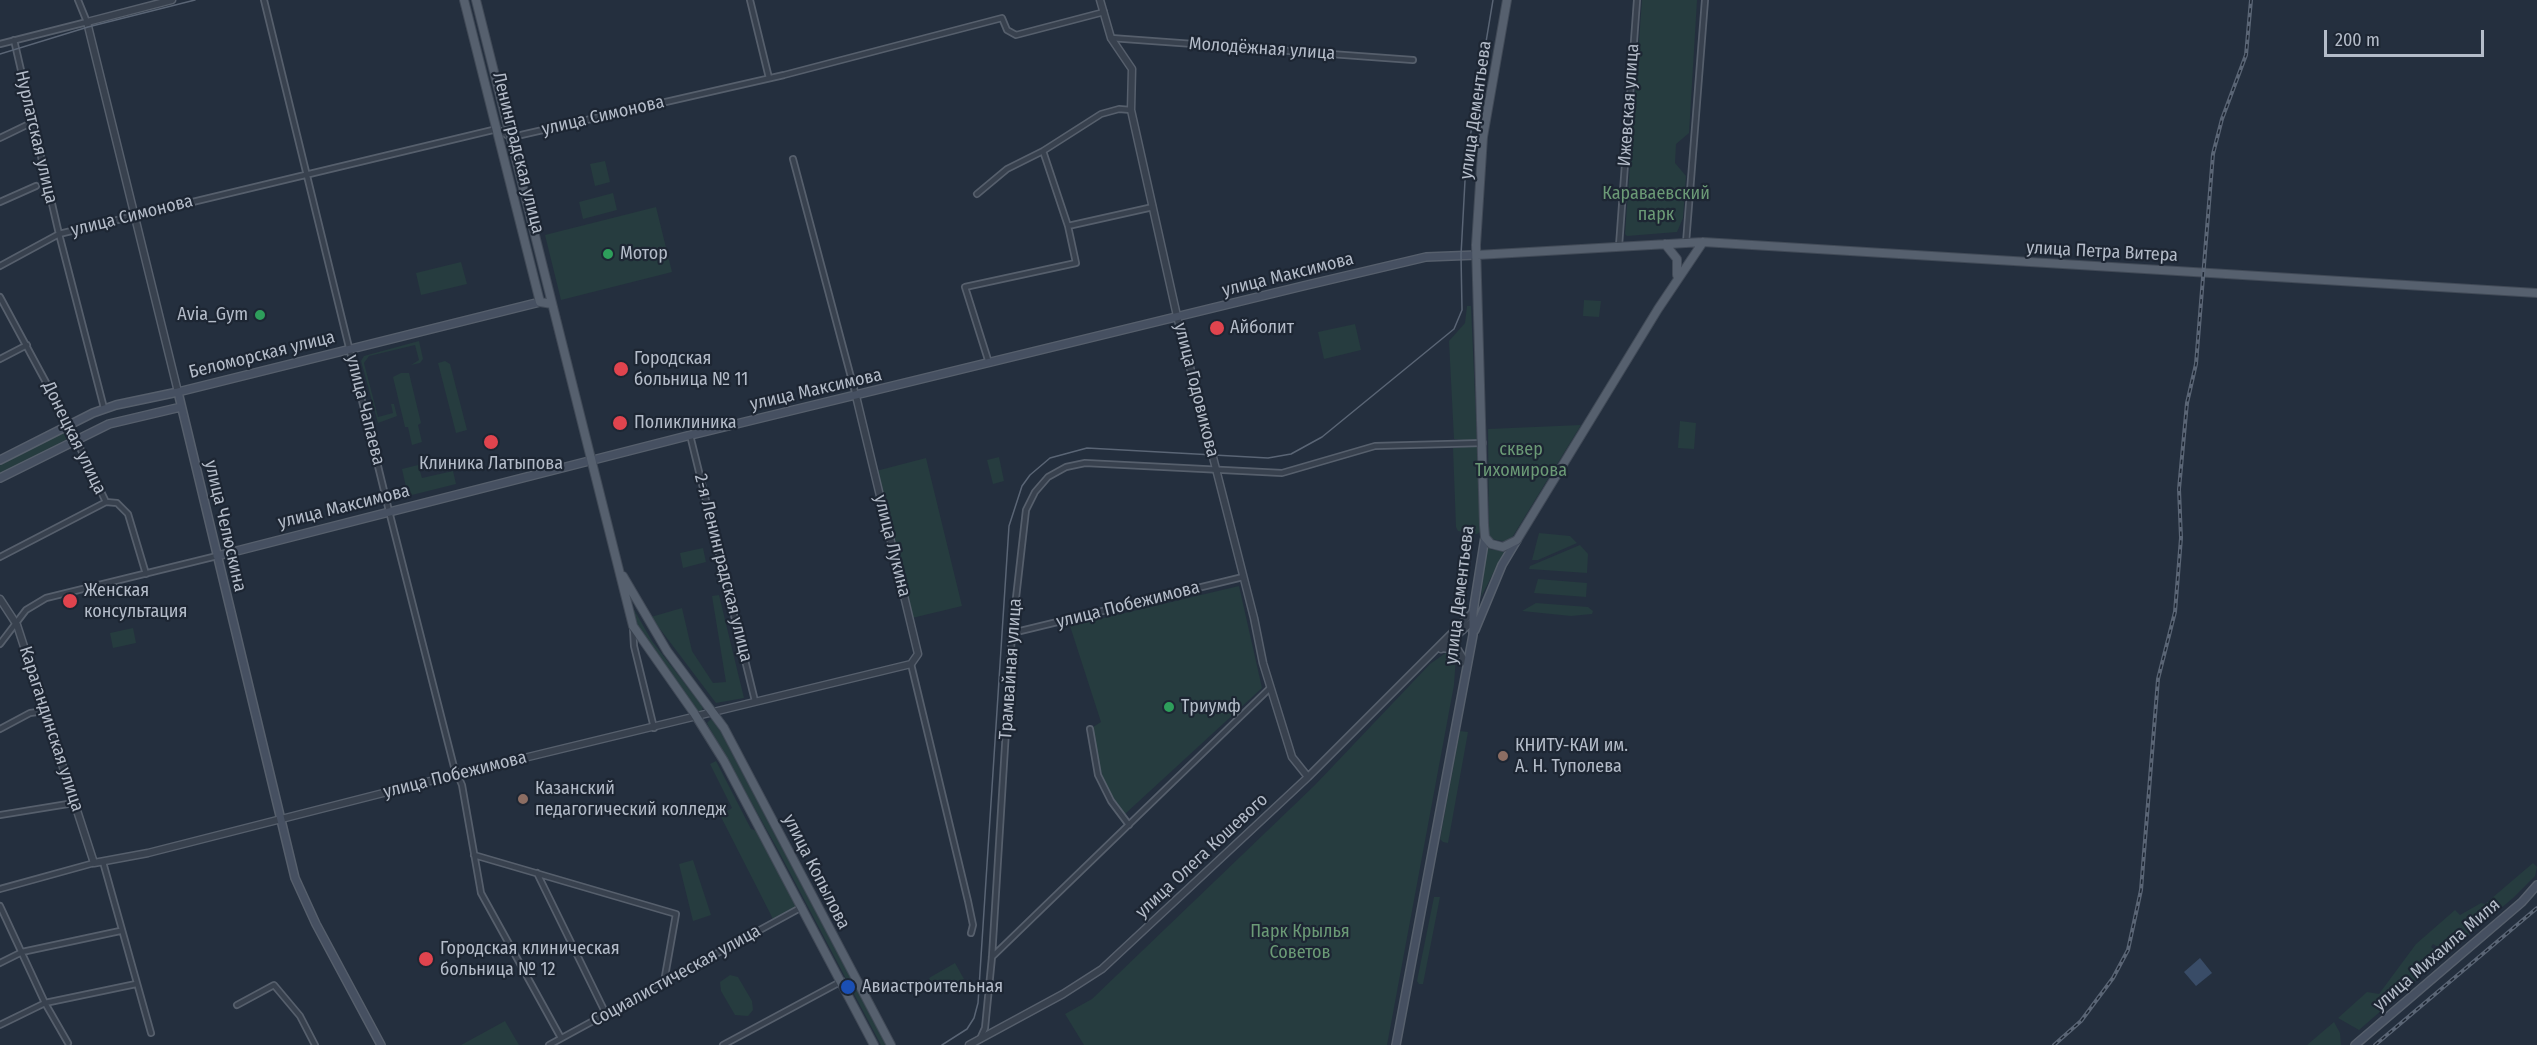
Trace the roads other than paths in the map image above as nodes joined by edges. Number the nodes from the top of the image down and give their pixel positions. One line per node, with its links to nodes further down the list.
1 (78, 0): 12 (street, улица Челюскина)
2 (172, 0): 12 (street)
3 (264, 0): 25 (street, улица Чапаева)
4 (464, 0): 20 (main road, Ленинградская улица)
5 (477, 0): 21 (main road, Ленинградская улица)
6 (750, 0): 17 (street)
7 (1100, 0): 11 (street, улица Годовикова)
8 (1507, 0): 37 (main road, улица Дементьева)
9 (1637, 0): 36 (street, Ижевская улица)
10 (1705, 0): 34 (street)
11 (1104, 12): 13 (street, улица Годовикова); 17 (street, улица Симонова)
12 (87, 22): 14 (street); 30 (street, улица Челюскина)
13 (1112, 38): 16 (street, Молодёжная улица); 18 (street, улица Годовикова)
14 (14, 40): 15 (street); 19 (street, Нурлатская улица)
15 (0, 44)
16 (1413, 60)
17 (769, 78): 21 (street, улица Симонова)
18 (1131, 110): 23 (street); 29 (street, улица Годовикова)
19 (33, 122): 22 (street); 32 (street, Нурлатская улица)
20 (497, 129): 21 (street); 25 (street, улица Симонова); 42 (main road, Ленинградская улица)
21 (510, 137): 43 (main road, Ленинградская улица)
22 (0, 138)
23 (1043, 151): 27 (street); 31 (street)
24 (793, 159): 50 (street, улица Лукина)
25 (306, 174): 30 (street, улица Симонова); 46 (street, улица Чапаева)
26 (36, 186): 28 (street)
27 (977, 194)
28 (0, 202)
29 (1153, 207): 31 (street); 44 (street, улица Годовикова)
30 (134, 215): 32 (street, улица Симонова); 49 (street, улица Челюскина)
31 (1068, 226): 48 (street)
32 (59, 234): 38 (street, улица Симонова); 52 (street, Нурлатская улица)
33 (1703, 242): 34 (main road, улица Петра Витера); 39 (main road); 40 (main road, улица Петра Витера)
34 (1686, 243): 35 (main road, улица Петра Витера)
35 (1665, 244): 36 (main road, улица Максимова); 39 (main road)
36 (1620, 246): 37 (main road, улица Максимова)
37 (1478, 255): 44 (main road, улица Максимова); 56 (main road, улица Дементьева)
38 (0, 266)
39 (1673, 285): 64 (main road)
40 (2537, 293)
41 (0, 297): 45 (street, Донецкая улица)
42 (540, 302): 43 (main road); 46 (main road, Беломорская улица)
43 (552, 304): 58 (main road, Ленинградская улица)
44 (1177, 316): 48 (main road, улица Максимова); 59 (street, улица Годовикова)
45 (27, 345): 47 (street); 53 (street, Донецкая улица)
46 (350, 349): 49 (main road, Беломорская улица); 62 (street, улица Чапаева)
47 (0, 359)
48 (989, 363): 50 (main road, улица Максимова)
49 (178, 392): 51 (main road, улица Челюскина); 52 (main road, Беломорская улица)
50 (856, 396): 54 (main road, улица Максимова); 81 (street, улица Лукина)
51 (181, 407): 55 (main road, Беломорская улица); 65 (main road, улица Челюскина)
52 (104, 408): 53 (main road, Беломорская улица)
53 (69, 425): 55 (street, Донецкая улица); 57 (main road, Беломорская улица)
54 (690, 435): 58 (main road, улица Максимова); 84 (street, 2-я Ленинградская улица)
55 (76, 440): 60 (main road, Беломорская улица); 61 (street, Донецкая улица)
56 (1483, 443): 59 (street, Трамвайная улица); 63 (main road, улица Дементьева)
57 (0, 460)
58 (592, 460): 62 (main road, улица Максимова); 67 (main road, Ленинградская улица)
59 (1216, 471): 69 (street, улица Годовикова); 75 (street, Трамвайная улица)
60 (0, 478)
61 (106, 502): 66 (street); 68 (street, Донецкая улица)
62 (389, 511): 65 (main road, улица Максимова); 91 (street, улица Чапаева)
63 (1485, 537): 64 (main road); 71 (main road, улица Дементьева)
64 (1517, 540): 71 (main road)
65 (216, 556): 68 (street, улица Максимова); 95 (main road, улица Челюскина)
66 (0, 557)
67 (617, 562): 74 (main road, Ленинградская улица); 86 (main road, Ленинградская улица)
68 (146, 574): 73 (street, улица Максимова)
69 (1243, 577): 75 (street, улица Побежимова); 83 (street, улица Годовикова)
70 (0, 599): 73 (street, Карагандинская улица)
71 (1477, 614): 72 (main road, улица Олега Кошевого); 76 (street, улица Олега Кошевого); 77 (main road)
72 (1473, 621): 76 (street, улица Олега Кошевого); 77 (main road, улица Дементьева)
73 (17, 625): 78 (street, улица Максимова); 85 (street, Карагандинская улица)
74 (633, 626): 87 (main road, Ленинградская улица); 88 (street, Ленинградская улица)
75 (1012, 633): 108 (street, Трамвайная улица)
76 (1452, 636): 77 (street); 79 (street, улица Олега Кошевого); 80 (street, улица Олега Кошевого)
77 (1472, 638): 82 (main road, улица Дементьева)
78 (0, 644)
79 (1442, 648): 80 (street, улица Олега Кошевого); 82 (street)
80 (1430, 656): 92 (street, улица Олега Кошевого)
81 (911, 664): 84 (street, улица Побежимова); 106 (street, улица Лукина)
82 (1467, 665): 128 (main road, улица Дементьева)
83 (1270, 688): 92 (street, улица Годовикова); 96 (street)
84 (755, 701): 86 (street, улица Побежимова)
85 (45, 711): 89 (street); 93 (street, Карагандинская улица)
86 (715, 713): 87 (street, улица Побежимова); 126 (main road, улица Копылова)
87 (697, 717): 88 (street, улица Побежимова); 104 (main road, улица Копылова)
88 (654, 728): 91 (street, улица Побежимова)
89 (0, 729)
90 (1090, 729): 96 (street)
91 (457, 774): 95 (street, улица Побежимова); 97 (street, улица Чапаева)
92 (1308, 777): 119 (street, улица Олега Кошевого)
93 (74, 803): 94 (street); 99 (street, Карагандинская улица)
94 (0, 815)
95 (280, 819): 98 (street, улица Побежимова); 122 (main road, улица Челюскина)
96 (1129, 825): 108 (street)
97 (474, 855): 100 (street); 118 (street, улица Чапаева)
98 (103, 862): 99 (street, улица Побежимова); 105 (street)
99 (94, 863): 102 (street, улица Побежимова)
100 (537, 873): 111 (street); 115 (street)
101 (2537, 885): 129 (main road, улица Михаила Миля)
102 (0, 889)
103 (0, 906): 107 (street)
104 (802, 907): 110 (main road, улица Копылова); 111 (street, Социалистическая улица)
105 (120, 931): 107 (street); 112 (street)
106 (971, 933)
107 (22, 952): 109 (street); 113 (street)
108 (992, 957): 119 (street, Трамвайная улица)
109 (0, 963)
110 (842, 981): 124 (street); 125 (main road, улица Копылова)
111 (664, 982): 115 (street, Социалистическая улица)
112 (136, 984): 113 (street); 117 (street)
113 (45, 1003): 116 (street); 120 (street)
114 (237, 1005): 121 (street)
115 (606, 1014): 118 (street, Социалистическая улица)
116 (0, 1025)
117 (151, 1033)
118 (561, 1038): 123 (street, Социалистическая улица)
119 (979, 1042): 127 (street, улица Олега Кошевого)
120 (68, 1043)
121 (315, 1045)
122 (381, 1045)
123 (549, 1045)
124 (723, 1045)
125 (874, 1045)
126 (891, 1045)
127 (969, 1045)
128 (1396, 1045)
129 (2355, 1045)

